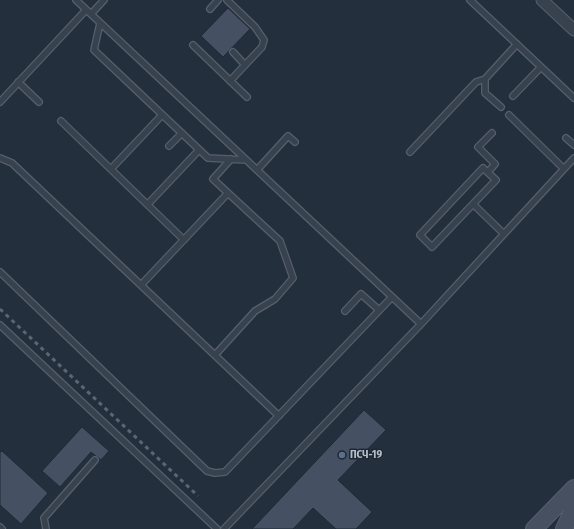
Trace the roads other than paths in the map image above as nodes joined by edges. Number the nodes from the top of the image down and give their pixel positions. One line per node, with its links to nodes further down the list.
1 (76, 0): 9 (lane)
2 (104, 0): 10 (lane)
3 (218, 0): 8 (lane)
4 (227, 0): 16 (lane)
5 (470, 0): 13 (lane)
6 (542, 0): 7 (street)
7 (552, 4): 12 (street)
8 (210, 9)
9 (86, 10): 10 (lane); 20 (lane)
10 (91, 14): 11 (lane)
11 (100, 23): 27 (lane); 41 (lane)
12 (574, 30)
13 (517, 44): 17 (lane); 18 (lane)
14 (193, 45): 19 (lane)
15 (233, 52): 16 (lane)
16 (245, 65): 19 (lane)
17 (541, 67): 21 (lane); 23 (lane)
18 (485, 79): 26 (lane); 37 (lane)
19 (230, 81): 22 (lane)
20 (18, 82): 24 (lane); 25 (lane)
21 (513, 96)
22 (247, 97)
23 (574, 98)
24 (0, 102)
25 (40, 102)
26 (501, 107)
27 (162, 115): 31 (lane); 43 (lane)
28 (509, 115): 42 (lane)
29 (61, 121): 43 (lane)
30 (492, 132): 45 (lane)
31 (182, 133): 35 (lane); 36 (lane)
32 (566, 138): 34 (lane)
33 (295, 142): 44 (lane)
34 (574, 145)
35 (169, 146)
36 (199, 150): 40 (lane); 47 (lane)
37 (410, 152)
38 (0, 158): 52 (lane)
39 (574, 158): 42 (lane)
40 (231, 159): 41 (lane); 46 (lane)
41 (246, 160): 44 (lane)
42 (564, 169): 49 (lane)
43 (111, 170): 47 (lane)
44 (257, 170): 53 (lane)
45 (488, 172): 48 (lane); 48 (lane)
46 (228, 193): 50 (lane); 58 (lane)
47 (148, 204): 50 (lane)
48 (473, 204): 49 (lane)
49 (504, 234): 56 (lane)
50 (184, 240): 52 (lane)
51 (0, 272): 59 (lane)
52 (141, 285): 58 (lane)
53 (392, 297): 54 (lane); 56 (lane)
54 (379, 310): 55 (lane); 59 (lane)
55 (345, 311)
56 (421, 324): 65 (lane)
57 (0, 325): 64 (lane)
58 (214, 355): 59 (lane)
59 (278, 416)
60 (95, 460): 63 (lane)
61 (574, 488): 66 (main road)
62 (574, 508): 67 (main road)
63 (46, 529)
64 (217, 529)
65 (224, 529)
66 (534, 529)
67 (564, 529)

